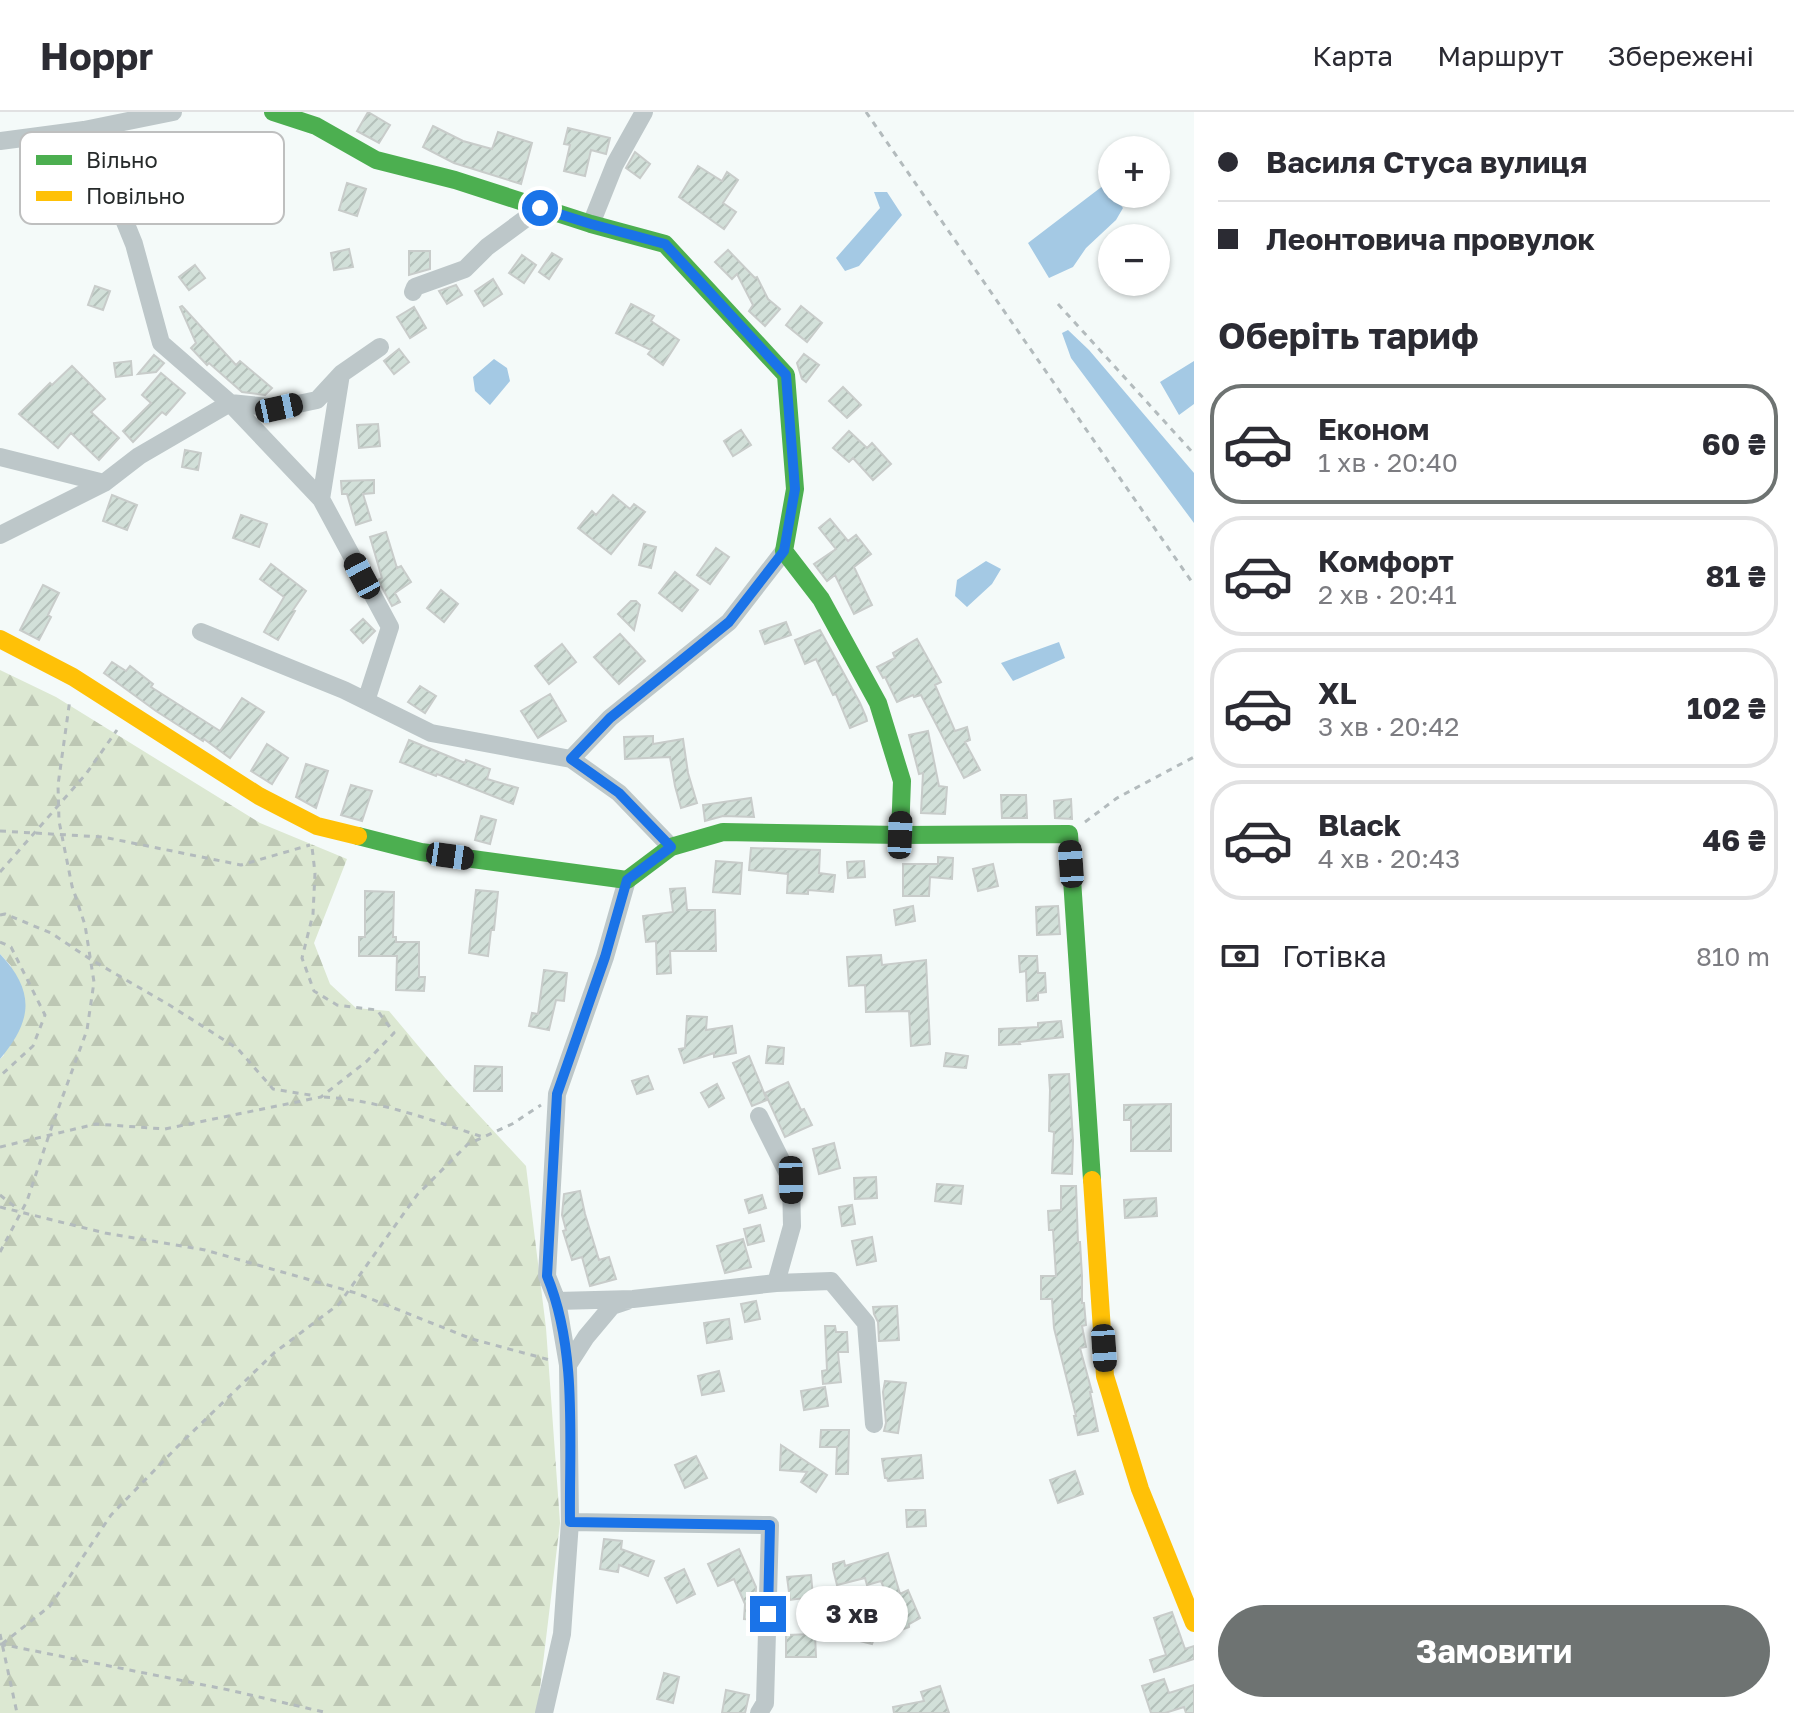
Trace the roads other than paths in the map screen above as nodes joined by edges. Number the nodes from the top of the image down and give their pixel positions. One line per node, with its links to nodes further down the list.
1 (173, 112): 4 (street)
2 (273, 112): 7 (street)
3 (644, 112): 9 (street)
4 (69, 132)
5 (20, 138): 6 (street)
6 (0, 141)
7 (540, 208): 9 (street); 10 (street)
8 (126, 224): 13 (street)
9 (591, 224): 18 (street)
10 (413, 292)
11 (380, 347): 12 (street)
12 (341, 374): 13 (street); 16 (street)
13 (230, 403): 15 (street); 16 (street)
14 (0, 457): 15 (street)
15 (104, 483): 17 (street)
16 (321, 499): 21 (street)
17 (0, 535)
18 (784, 551): 22 (street); 23 (street)
19 (201, 632): 21 (street)
20 (0, 639): 25 (street)
21 (366, 701): 22 (street)
22 (571, 759): 24 (street)
23 (900, 835): 24 (street); 33 (street)
24 (671, 847): 25 (street)
25 (627, 880): 29 (street)
26 (759, 1116): 27 (street)
27 (776, 1283): 28 (street); 31 (street)
28 (633, 1299): 29 (street); 30 (street)
29 (557, 1301): 30 (street)
30 (568, 1365): 32 (street)
31 (874, 1424)
32 (570, 1522): 34 (street); 35 (street)
33 (1194, 1623)
34 (544, 1713)
35 (759, 1713)

